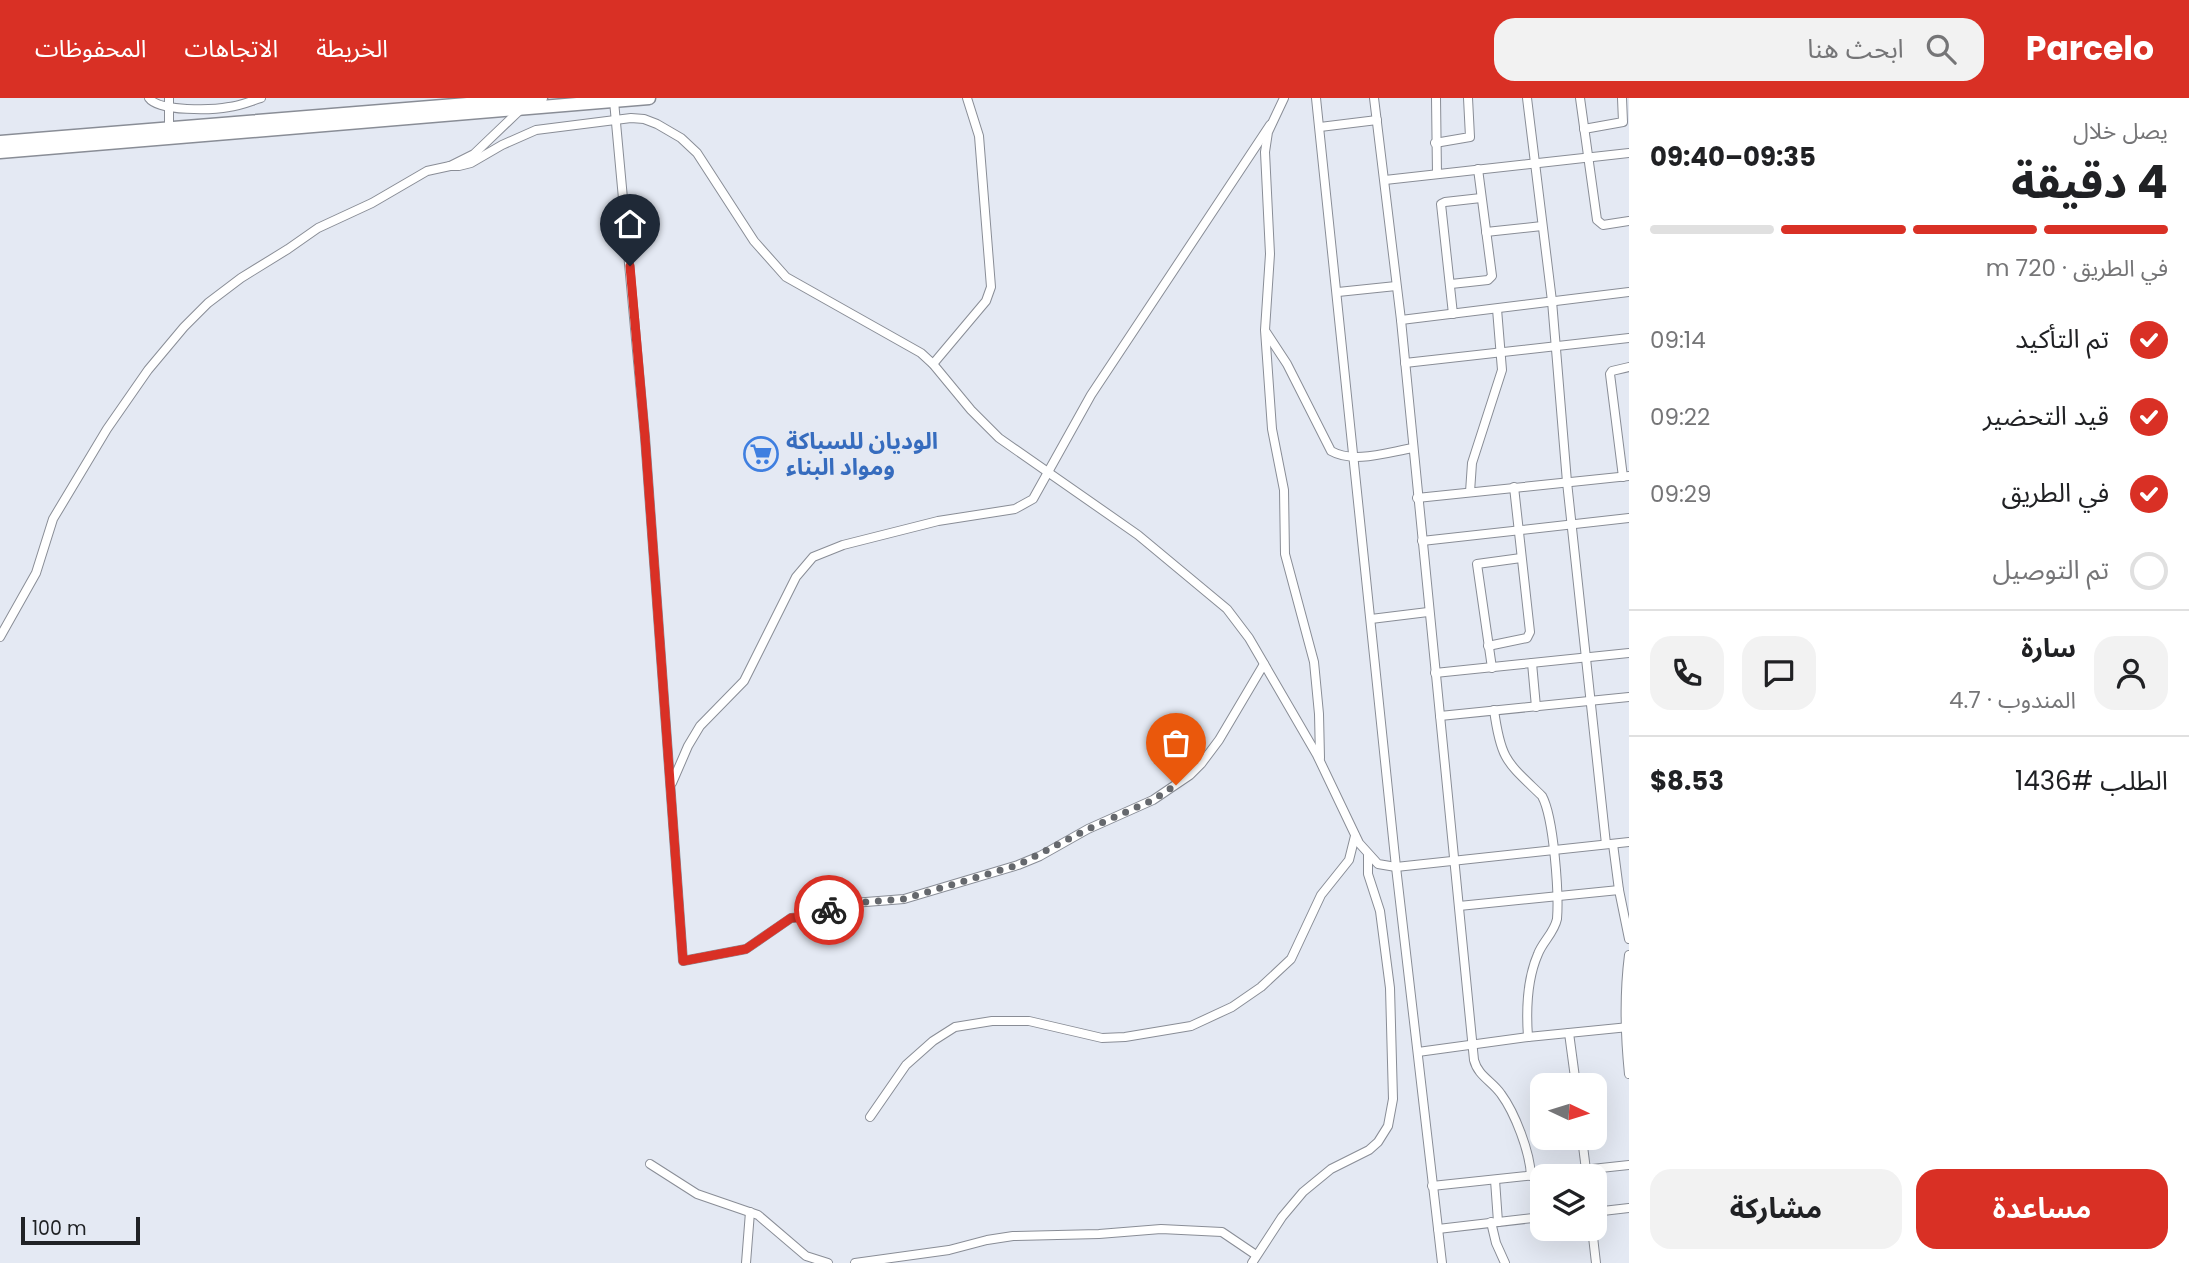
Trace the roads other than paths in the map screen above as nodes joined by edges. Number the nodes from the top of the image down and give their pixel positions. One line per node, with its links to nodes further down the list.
1 (149, 98): 15 (street)
2 (261, 98): 15 (street)
3 (649, 98): 14 (highway)
4 (967, 98): 50 (street)
5 (1284, 98): 19 (street)
6 (1317, 98): 20 (street)
7 (1374, 98): 17 (street)
8 (1436, 98): 24 (street)
9 (1468, 98): 24 (street)
10 (1527, 98): 28 (street)
11 (1580, 98): 21 (street)
12 (1622, 98): 21 (street)
13 (540, 100): 14 (highway); 16 (highway); 22 (highway)
14 (614, 101): 18 (street)
15 (169, 102): 22 (street)
16 (520, 110): 25 (highway); 29 (street)
17 (1377, 120): 20 (street); 32 (street)
18 (617, 121): 29 (street); 50 (street); 82 (street)
19 (1270, 125): 45 (street); 55 (street)
20 (1320, 127): 39 (street)
21 (1584, 128): 27 (street)
22 (169, 129): 23 (highway)
23 (0, 142)
24 (1435, 142): 31 (street)
25 (0, 152)
26 (1629, 153): 27 (street)
27 (1587, 157): 28 (street); 34 (street)
28 (1534, 162): 30 (street); 35 (street)
29 (450, 166): 68 (street)
30 (1478, 169): 31 (street); 33 (street)
31 (1437, 173): 32 (street)
32 (1385, 180): 38 (street)
33 (1481, 198): 36 (street); 37 (street)
34 (1629, 221)
35 (1542, 226): 36 (street); 41 (street)
36 (1486, 232): 37 (street)
37 (1451, 284): 43 (street)
38 (1396, 286): 39 (street); 44 (street)
39 (1338, 292): 54 (street)
40 (1629, 292): 41 (street)
41 (1552, 301): 42 (street); 47 (street)
42 (1497, 309): 43 (street); 48 (street)
43 (1453, 314): 44 (street)
44 (1401, 320): 49 (street)
45 (1265, 330): 54 (street); 81 (street)
46 (1629, 338): 47 (street)
47 (1556, 347): 48 (street); 57 (street)
48 (1502, 354): 49 (street); 59 (street)
49 (1405, 363): 53 (street)
50 (933, 365): 55 (street)
51 (1629, 367): 52 (street)
52 (1624, 445): 56 (street)
53 (1413, 448): 54 (street); 60 (street)
54 (1353, 457): 67 (street)
55 (1047, 473): 73 (street); 82 (street)
56 (1626, 476): 57 (street)
57 (1567, 482): 58 (street); 62 (street)
58 (1514, 487): 59 (street); 63 (street)
59 (1470, 492): 60 (street)
60 (1418, 498): 64 (street)
61 (1629, 518): 62 (street)
62 (1572, 524): 63 (street); 71 (street)
63 (1517, 530): 64 (street); 65 (street)
64 (1422, 541): 66 (street)
65 (1521, 558): 69 (street); 69 (street)
66 (1429, 612): 67 (street); 75 (street)
67 (1371, 619): 89 (street)
68 (0, 637)
69 (1488, 646): 74 (street)
70 (1629, 653): 71 (street)
71 (1586, 658): 72 (street); 77 (street)
72 (1532, 663): 74 (street); 78 (street)
73 (1264, 664): 81 (street); 82 (street)
74 (1492, 668): 75 (street)
75 (1436, 673): 80 (street)
76 (1629, 697): 77 (street)
77 (1591, 701): 78 (street); 85 (street)
78 (1536, 707): 79 (street)
79 (1494, 710): 80 (street); 86 (street)
80 (1440, 716): 88 (street)
81 (1320, 761): 83 (street)
82 (671, 785)
83 (1355, 836): 87 (street); 102 (street)
84 (1629, 842): 85 (street)
85 (1609, 844): 86 (street); 90 (street)
86 (1553, 851): 88 (street); 91 (street)
87 (1368, 855): 89 (street); 117 (street)
88 (1454, 861): 89 (street); 92 (street)
89 (1396, 867): 99 (street)
90 (1619, 890): 91 (street); 93 (street)
91 (1557, 895): 92 (street); 97 (street)
92 (1459, 906): 98 (street)
93 (1629, 939)
94 (1629, 955): 95 (street)
95 (1626, 1028): 96 (street); 101 (street)
96 (1569, 1033): 97 (street); 100 (street)
97 (1528, 1037): 98 (street)
98 (1472, 1045): 99 (street); 104 (street)
99 (1418, 1052): 109 (street)
100 (1574, 1073)
101 (1629, 1074)
102 (870, 1117)
103 (650, 1164): 112 (street)
104 (1530, 1164)
105 (1629, 1165): 106 (street)
106 (1607, 1168)
107 (1530, 1176): 108 (street)
108 (1495, 1180): 109 (street); 114 (street)
109 (1432, 1186): 115 (street)
110 (1629, 1208): 111 (street)
111 (1607, 1211)
112 (750, 1212): 118 (street); 119 (street)
113 (1530, 1218): 114 (street)
114 (1495, 1222): 115 (street); 124 (street)
115 (1438, 1228): 123 (street)
116 (1593, 1241): 125 (street)
117 (1256, 1255): 121 (street); 122 (street)
118 (805, 1259): 120 (street)
119 (746, 1263)
120 (828, 1263)
121 (855, 1263)
122 (1252, 1263)
123 (1442, 1263)
124 (1505, 1263)
125 (1596, 1263)

